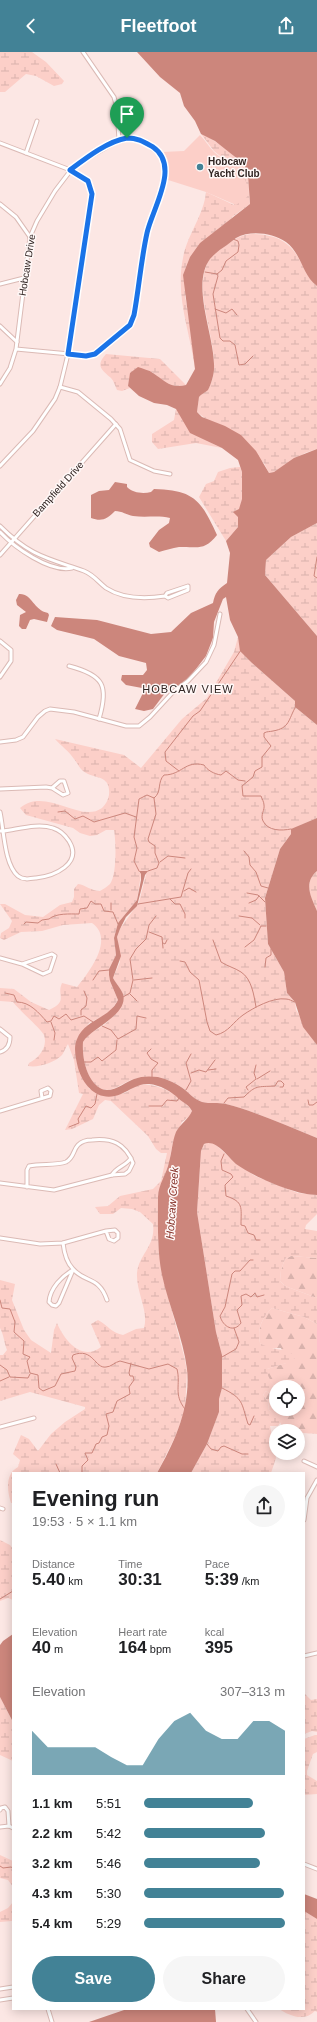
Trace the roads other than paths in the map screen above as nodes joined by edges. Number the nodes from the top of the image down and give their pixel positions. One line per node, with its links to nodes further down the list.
1 (83, 52): 3 (street)
2 (37, 121): 5 (street)
3 (120, 140): 6 (street, Hobcaw Drive); 14 (street, Hobcaw Drive)
4 (0, 143): 5 (street)
5 (26, 153): 6 (street)
6 (70, 170): 8 (street, Hobcaw Drive); 14 (street)
7 (0, 204): 8 (street)
8 (30, 237): 9 (street, Hobcaw Drive)
9 (24, 278): 10 (street); 12 (street, Hobcaw Drive)
10 (0, 284)
11 (0, 326): 12 (street)
12 (17, 342): 13 (street, Hobcaw Drive)
13 (16, 349): 14 (street, Hobcaw Drive); 15 (street, Hobcaw Drive)
14 (68, 354): 16 (street)
15 (0, 384)
16 (60, 387): 17 (street); 18 (street)
17 (116, 424): 19 (street); 22 (street, Bampfield Drive)
18 (0, 466)
19 (170, 474)
20 (0, 526): 22 (street)
21 (0, 532): 23 (street)
22 (13, 539): 23 (street, Bampfield Drive); 25 (street)
23 (10, 542): 24 (street, Bampfield Drive); 25 (street)
24 (0, 555)
25 (72, 568): 26 (street)
26 (165, 596): 26 (street)
27 (220, 614): 31 (street)
28 (0, 641): 30 (street)
29 (69, 666): 31 (street)
30 (0, 677)
31 (99, 720): 32 (street)
32 (0, 742)
33 (52, 788): 33 (street); 34 (street)
34 (0, 789)
35 (0, 812): 36 (street)
36 (2, 831): 36 (street)
37 (0, 958): 38 (street)
38 (22, 964): 38 (street)
39 (0, 1029): 40 (street)
40 (0, 1052)
41 (42, 1098): 42 (street)
42 (0, 1110)
43 (131, 1158): 44 (street); 44 (street); 46 (street)
44 (112, 1175): 46 (street)
45 (0, 1183): 46 (street)
46 (27, 1187)
47 (106, 1231): 49 (street)
48 (0, 1238): 49 (street)
49 (63, 1243): 50 (street)
50 (73, 1270): 50 (street); 51 (street)
51 (107, 1300)
52 (34, 1418): 53 (street)
53 (0, 1427)
54 (304, 1461): 55 (street)
55 (317, 1467)
56 (317, 1480): 57 (street)
57 (305, 1513)
58 (317, 1653): 59 (street)
59 (305, 1656)
60 (0, 1810): 62 (street)
61 (0, 1823): 63 (street)
62 (8, 1826): 63 (street); 64 (street)
63 (0, 1827)
64 (12, 1828)
65 (305, 1864): 66 (street)
66 (317, 1869)
67 (12, 1987): 68 (street)
68 (0, 1989)
69 (12, 1998): 70 (street)
70 (0, 2000)
71 (48, 2010): 73 (street)
72 (248, 2010): 74 (street)
73 (52, 2022)
74 (256, 2022)

